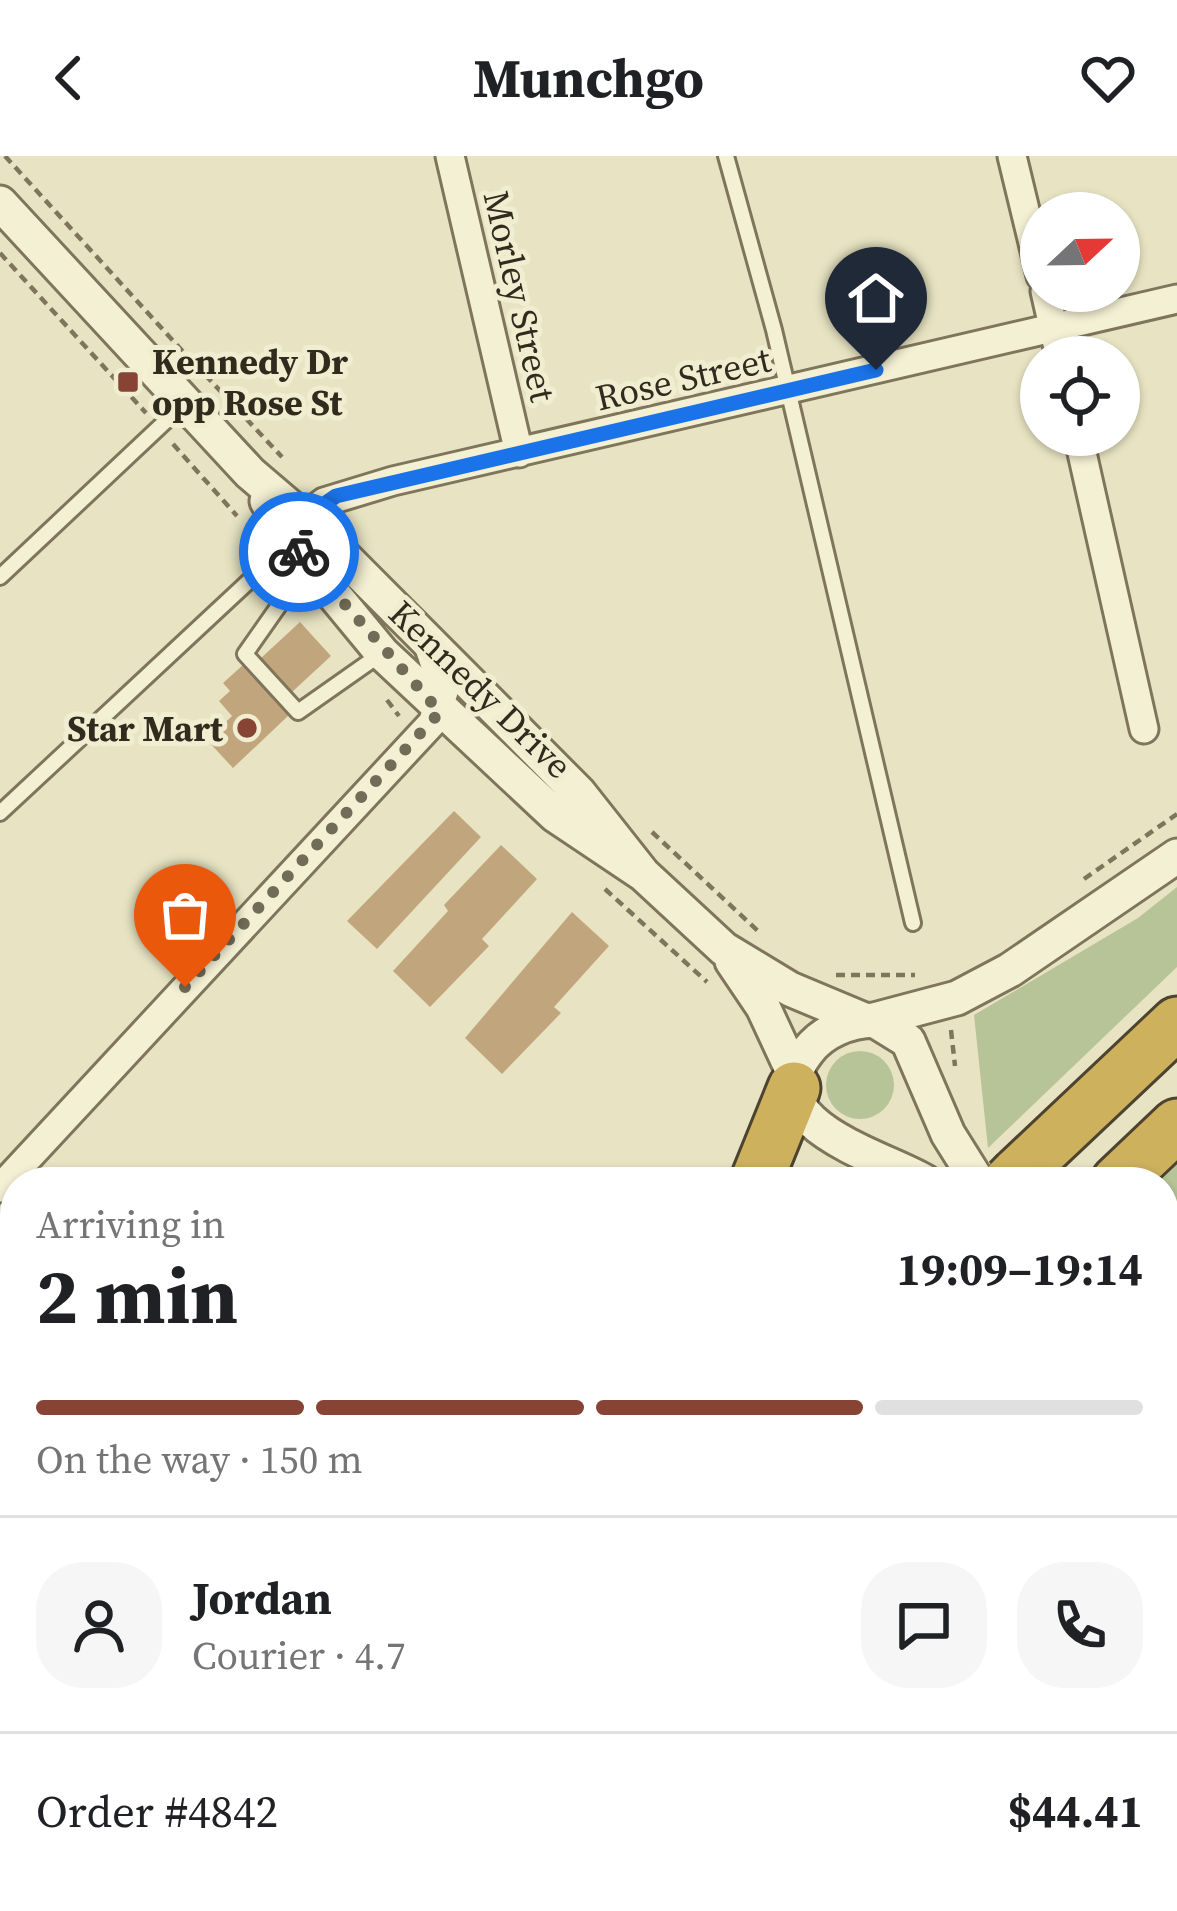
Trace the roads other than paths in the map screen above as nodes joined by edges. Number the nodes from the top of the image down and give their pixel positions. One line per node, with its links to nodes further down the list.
1 (450, 156): 12 (street, Morley Street)
2 (726, 156): 10 (lane)
3 (1012, 156): 4 (street)
4 (1021, 192)
5 (0, 202): 11 (street, Kennedy Drive)
6 (1177, 299): 8 (street, Rose Street)
7 (1050, 312): 8 (street)
8 (1054, 329): 9 (street); 10 (street, Rose Street)
9 (1056, 336)
10 (787, 391): 12 (street, Rose Street); 24 (lane)
11 (185, 403): 14 (street, Kennedy Drive); 15 (lane)
12 (519, 453): 14 (street, Rose Street)
13 (1083, 456): 20 (street)
14 (293, 542): 16 (street, Kennedy Drive); 17 (street, Kennedy Drive); 17 (lane); 21 (lane)
15 (0, 577)
16 (425, 636): 18 (street, Kennedy Drive); 19 (street)
17 (375, 658): 19 (street, Kennedy Drive)
18 (497, 711): 19 (street); 23 (street, Kennedy Drive)
19 (440, 712): 23 (street, Kennedy Drive); 30 (street)
20 (1144, 729)
21 (0, 813)
22 (1177, 856): 26 (street)
23 (643, 874): 25 (street, Kennedy Drive)
24 (913, 922)
25 (724, 949): 26 (street, Kennedy Drive); 28 (street, Kennedy Drive)
26 (869, 1020): 28 (street); 33 (street)
27 (1177, 1024): 34 (highway)
28 (795, 1082): 31 (highway); 32 (street, Kennedy Drive)
29 (1177, 1125): 35 (highway)
30 (19, 1167)
31 (762, 1167)
32 (895, 1167)
33 (987, 1167)
34 (1015, 1167)
35 (1133, 1167)

